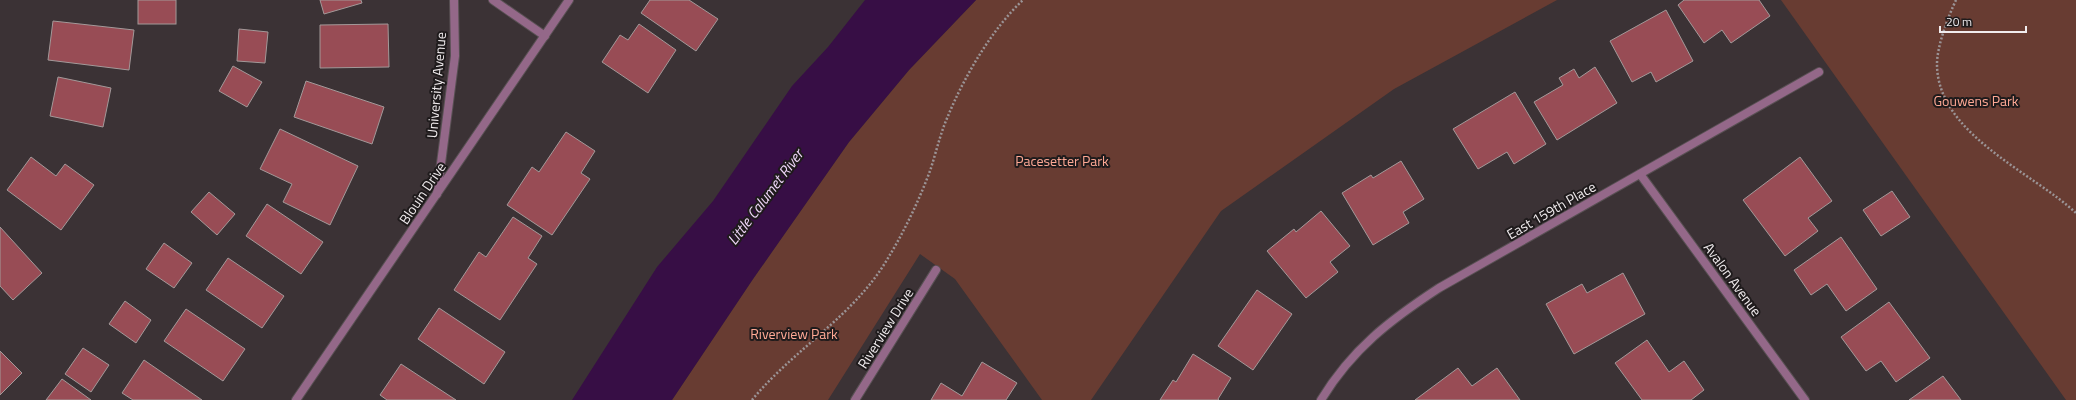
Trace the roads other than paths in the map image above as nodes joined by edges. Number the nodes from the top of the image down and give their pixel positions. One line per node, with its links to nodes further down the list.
1 (454, 0): 7 (street, University Avenue)
2 (493, 0): 4 (street)
3 (569, 0): 4 (street, Blouin Drive)
4 (544, 36): 7 (street, Blouin Drive)
5 (1819, 72): 6 (street, East 159th Place)
6 (1640, 174): 11 (street, East 159th Place); 12 (street, Avalon Avenue)
7 (436, 196): 9 (street, Blouin Drive)
8 (936, 270): 10 (street, Riverview Drive)
9 (296, 400)
10 (855, 400)
11 (1321, 400)
12 (1805, 400)

